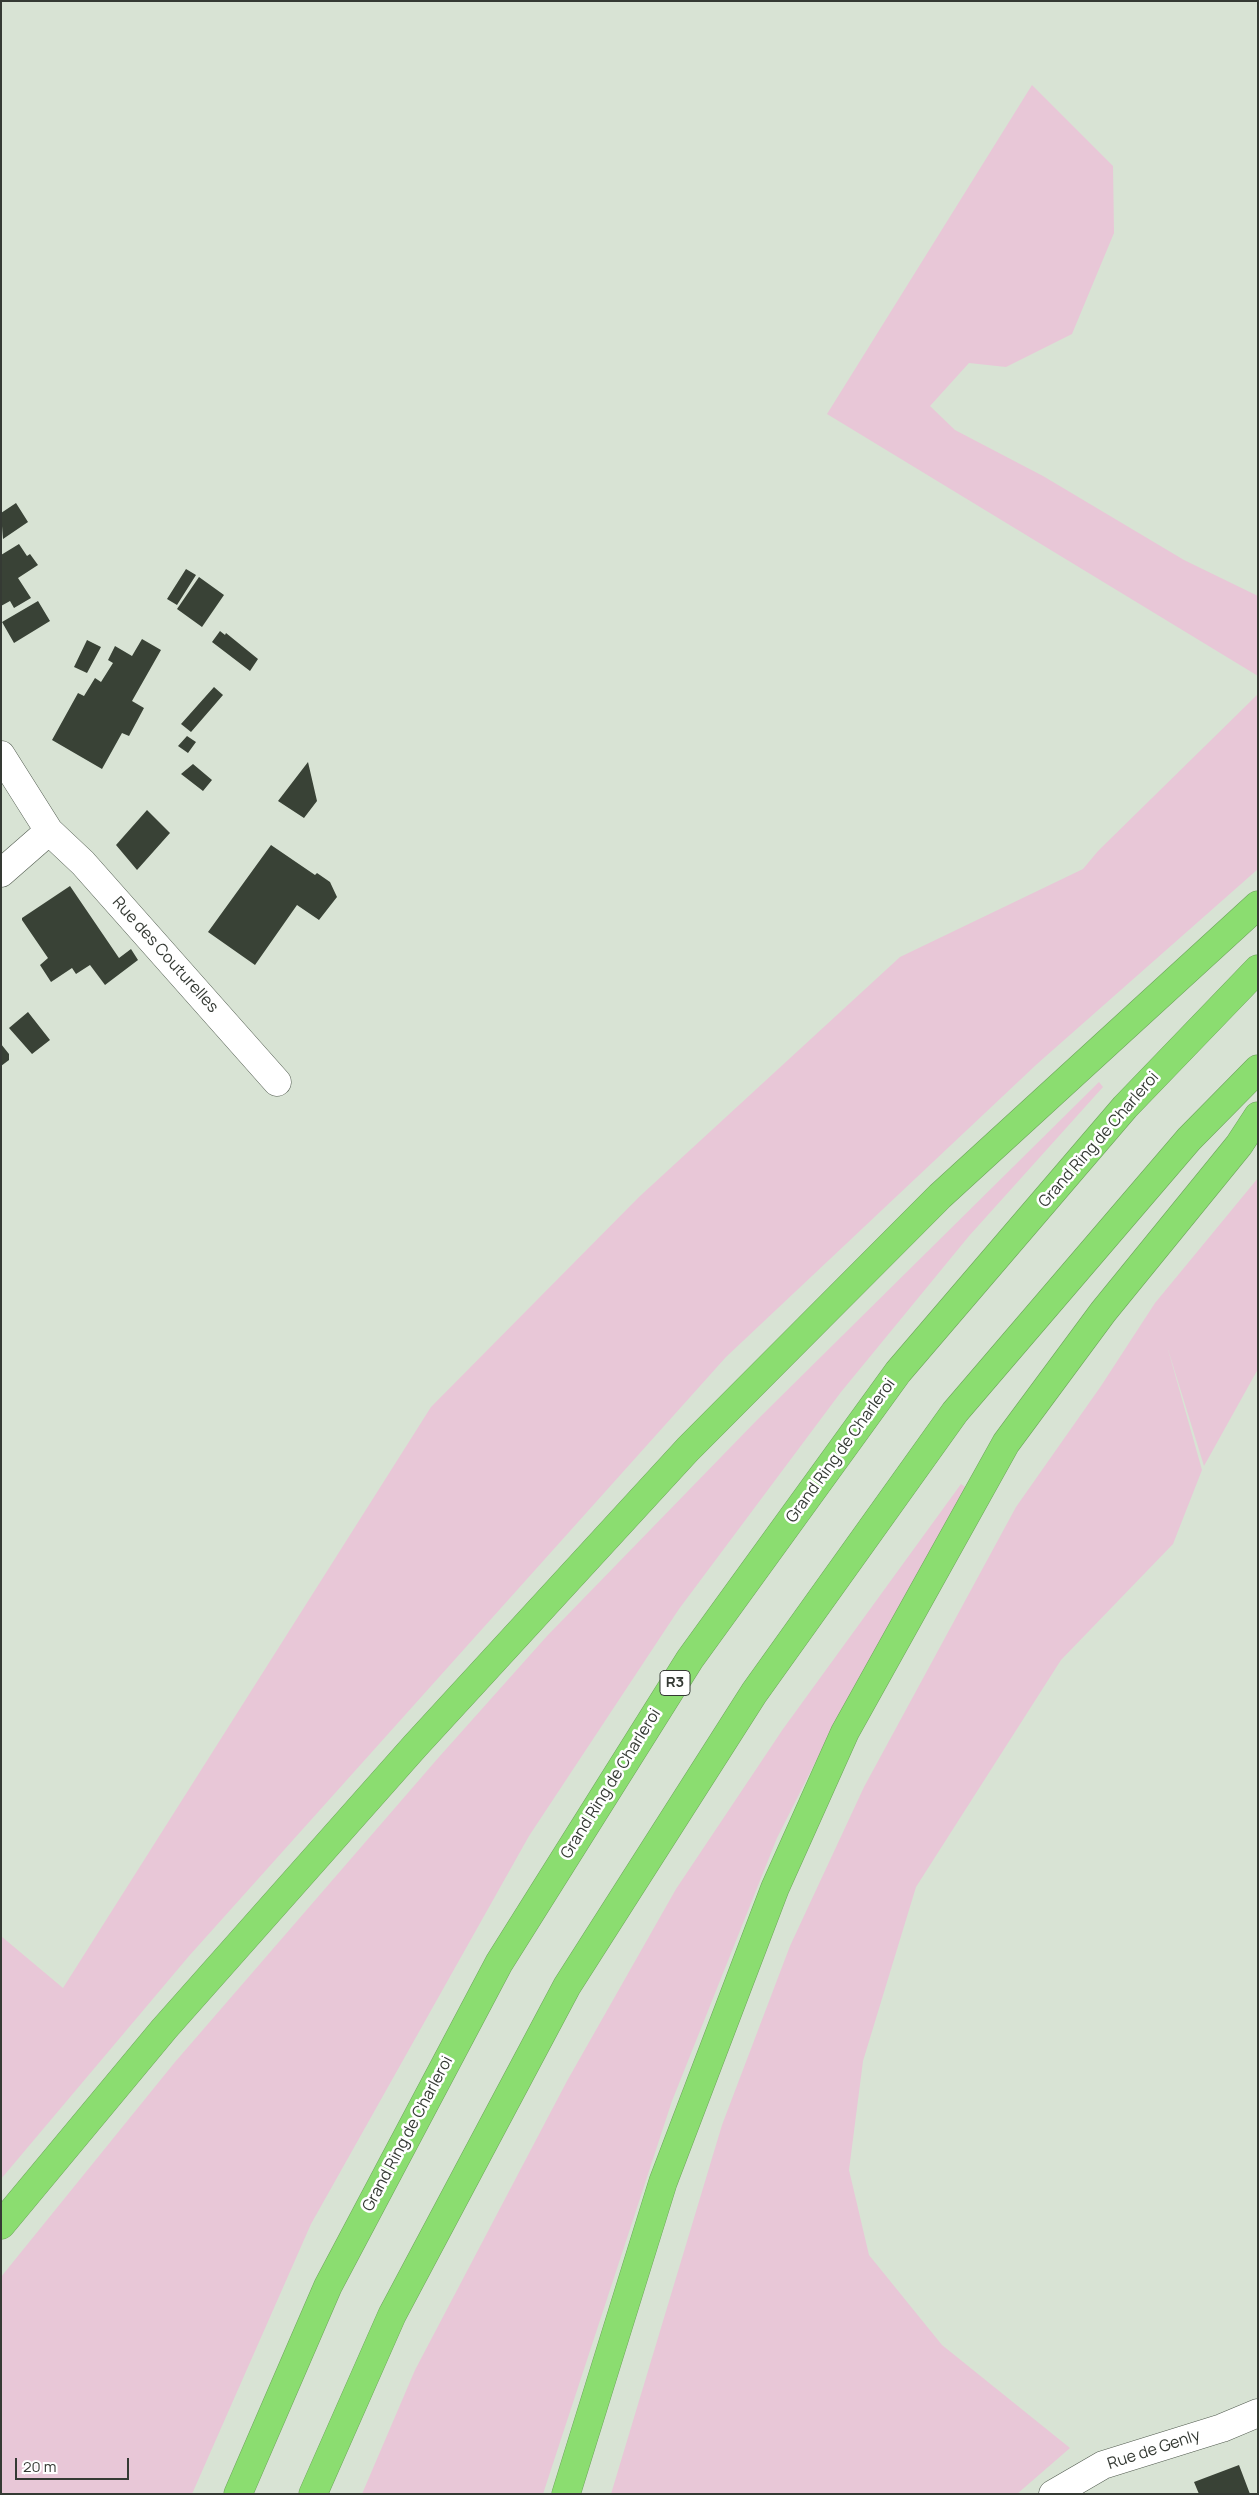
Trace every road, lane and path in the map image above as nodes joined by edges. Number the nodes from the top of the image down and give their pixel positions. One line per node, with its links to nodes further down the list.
1 (1, 755): 2 (street, Rue des Couturelles)
2 (49, 831): 3 (street); 7 (street, Rue des Couturelles)
3 (1, 873)
4 (1258, 905): 9 (highway)
5 (1258, 969): 11 (highway, Grand Ring de Charleroi / R3)
6 (1258, 1069): 12 (highway)
7 (277, 1082)
8 (1258, 1116): 13 (highway)
9 (1, 2225)
10 (1258, 2413): 14 (street, Rue de Genly)
11 (238, 2494)
12 (313, 2494)
13 (566, 2494)
14 (1053, 2494)

